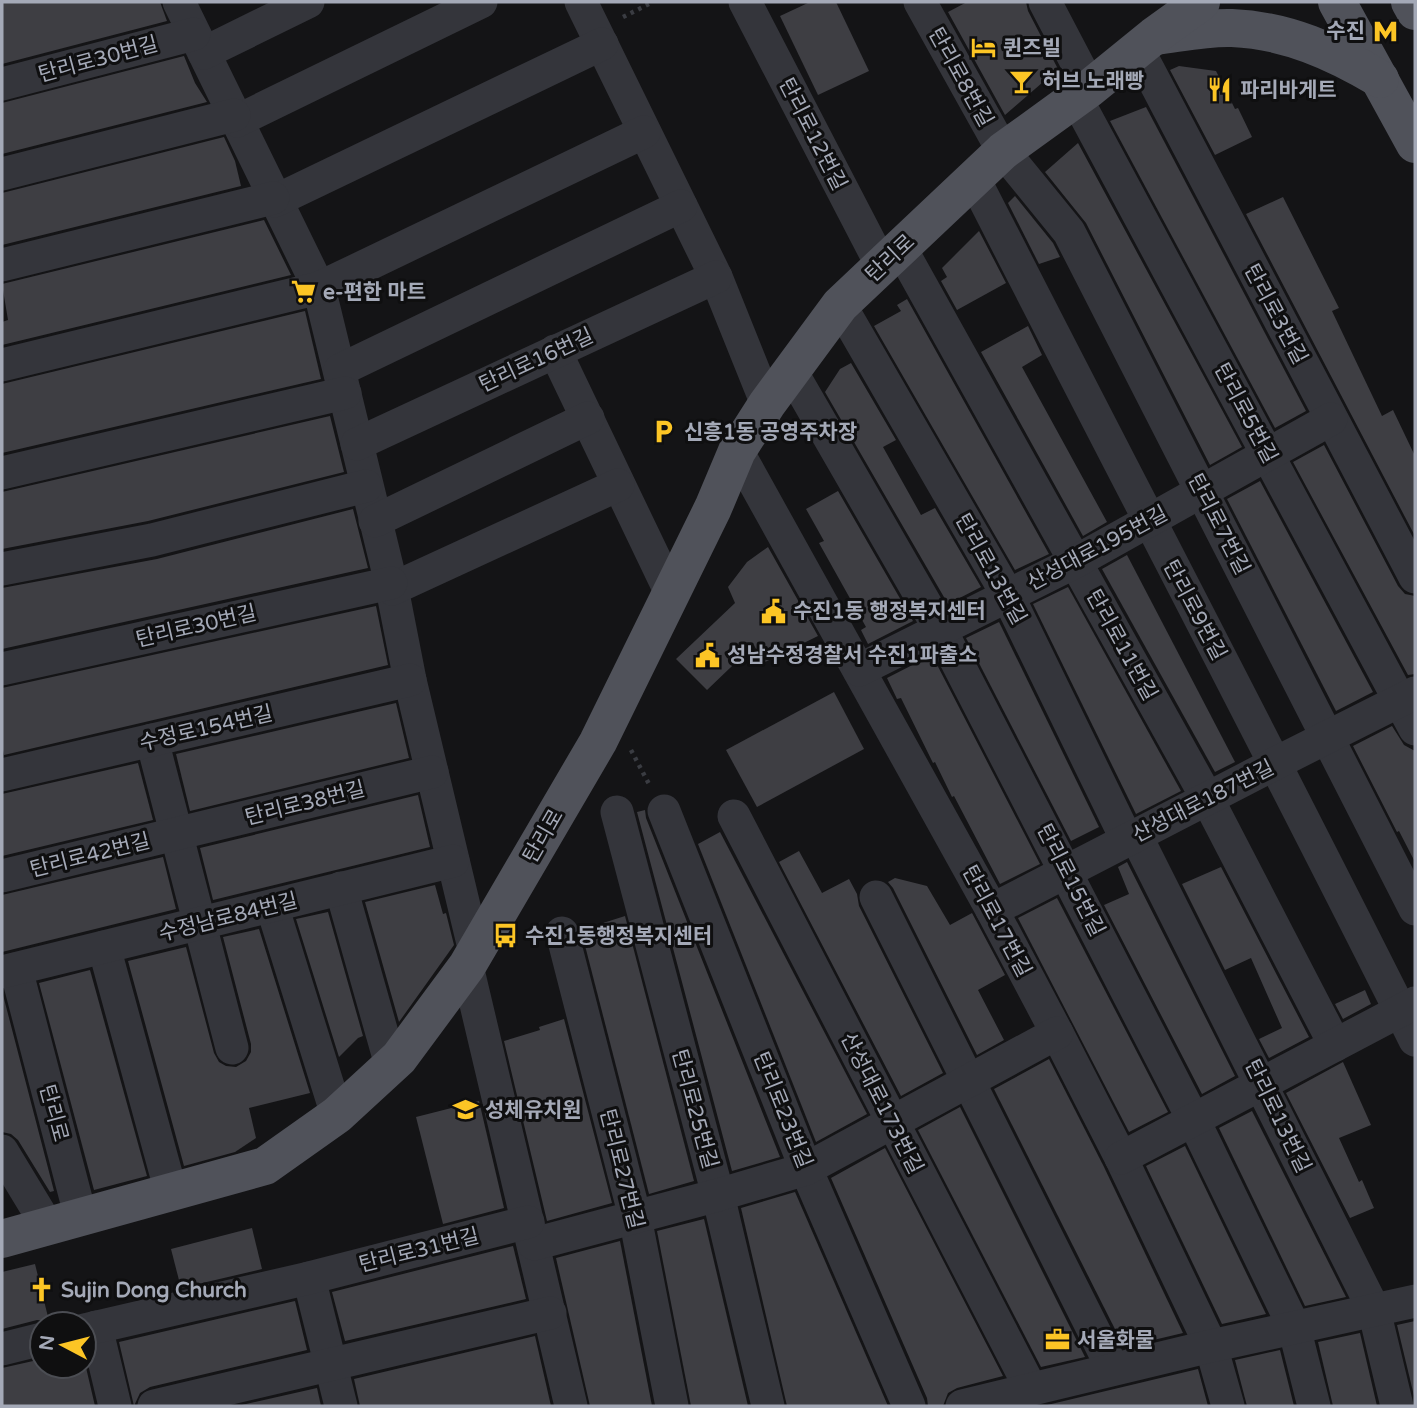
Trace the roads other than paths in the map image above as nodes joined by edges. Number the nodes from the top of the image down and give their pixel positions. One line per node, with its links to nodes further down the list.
1 (178, 2): 12 (street)
2 (308, 2): 12 (street)
3 (481, 2): 18 (street)
4 (581, 2): 14 (street)
5 (745, 2): 26 (street, 탄리로12번길)
6 (919, 2): 21 (street, 탄리로8번길)
7 (1045, 2): 17 (street, 탄리로5번길)
8 (1200, 2): 13 (main road, 탄리로)
9 (1337, 2): 15 (main road)
10 (1410, 2): 11 (main road)
11 (1415, 11)
12 (199, 43): 16 (street, 탄리로30번길); 18 (street)
13 (1146, 43): 15 (main road); 17 (main road, 탄리로); 37 (street, 탄리로3번길)
14 (602, 44): 19 (street); 24 (street)
15 (1380, 79): 20 (main road)
16 (2, 84)
17 (1083, 93): 21 (main road, 탄리로); 40 (street, 탄리로5번길)
18 (236, 118): 22 (street); 24 (street)
19 (644, 132): 25 (street); 29 (street)
20 (1415, 144)
21 (1003, 151): 23 (main road, 탄리로); 44 (street, 탄리로7번길)
22 (2, 174)
23 (974, 179): 26 (main road, 탄리로); 46 (street, 탄리로9번길)
24 (274, 200): 27 (street); 29 (street)
25 (681, 206): 28 (street); 34 (street)
26 (891, 257): 30 (main road, 탄리로); 47 (street, 탄리로11번길)
27 (2, 265)
28 (716, 277): 31 (street, 탄리로16번길); 35 (street)
29 (319, 288): 32 (street); 34 (street)
30 (841, 305): 33 (main road, 탄리로); 52 (street, 탄리로13번길)
31 (555, 351): 36 (street); 38 (street, 탄리로16번길)
32 (2, 365)
33 (791, 371): 35 (main road, 탄리로); 53 (street, 탄리로15번길)
34 (342, 381): 38 (street); 41 (street)
35 (767, 404): 39 (main road, 탄리로)
36 (588, 418): 42 (street); 45 (street)
37 (1331, 419): 40 (street, 산성대로195번길); 49 (street, 탄리로3번길)
38 (357, 444): 43 (street)
39 (737, 451): 51 (main road, 탄리로); 55 (street, 탄리로17번길)
40 (1268, 454): 44 (street, 산성대로195번길); 57 (street, 탄리로5번길)
41 (2, 473)
42 (618, 485): 50 (street, 탄리로30번길); 51 (street)
43 (366, 486): 45 (street); 48 (street)
44 (1201, 491): 46 (street, 산성대로195번길); 58 (street, 탄리로7번길)
45 (375, 521): 50 (street)
46 (1148, 521): 47 (street, 산성대로195번길); 60 (street, 탄리로9번길)
47 (1075, 562): 52 (street, 산성대로195번길); 63 (street, 탄리로11번길)
48 (2, 569)
49 (1415, 577)
50 (392, 586): 54 (street, 탄리로30번길); 56 (street)
51 (671, 593): 80 (main road, 탄리로)
52 (1007, 594): 53 (street, 산성대로195번길); 68 (street, 탄리로13번길)
53 (942, 631): 55 (street, 산성대로195번길); 70 (street, 탄리로15번길)
54 (2, 669)
55 (859, 670): 76 (street, 탄리로17번길)
56 (410, 680): 59 (street, 수정로154번길); 61 (street)
57 (1411, 708): 58 (street, 산성대로187번길)
58 (1328, 737): 60 (street, 산성대로187번길); 75 (street, 탄리로7번길)
59 (152, 740): 62 (street, 수정로154번길); 67 (street)
60 (1276, 763): 63 (street, 산성대로187번길); 82 (street, 탄리로9번길)
61 (432, 772): 67 (street, 탄리로38번길); 69 (street)
62 (2, 775)
63 (1207, 798): 68 (street, 산성대로187번길); 84 (street, 탄리로11번길)
64 (664, 811): 94 (street, 탄리로23번길)
65 (617, 812): 96 (street, 탄리로25번길)
66 (734, 816): 91 (street, 산성대로173번길)
67 (177, 834): 71 (street, 탄리로42번길); 77 (street)
68 (1132, 838): 70 (street, 산성대로187번길); 88 (street, 탄리로13번길)
69 (453, 861): 72 (street, 수정남로84번길); 80 (street)
70 (1067, 871): 76 (street, 산성대로187번길); 90 (street, 탄리로15번길)
71 (2, 876)
72 (341, 888): 74 (street, 수정남로84번길); 86 (street)
73 (876, 897): 87 (street)
74 (272, 906): 77 (street, 수정남로84번길); 89 (street)
75 (1415, 909)
76 (992, 910): 83 (street, 탄리로17번길)
77 (201, 923): 79 (street, 수정남로84번길); 85 (street)
78 (562, 933): 97 (street, 탄리로27번길)
79 (104, 947): 81 (street, 수정남로84번길); 95 (street)
80 (471, 959): 86 (main road, 탄리로); 99 (street)
81 (9, 971): 98 (street, 탄리로)
82 (1410, 1018): 84 (street)
83 (1057, 1033): 87 (street, 탄리로31번길); 93 (street, 탄리로17번길)
84 (1335, 1045): 88 (street)
85 (232, 1048)
86 (391, 1065): 89 (main road, 탄리로)
87 (968, 1081): 91 (street, 탄리로31번길); 112 (street)
88 (1262, 1084): 90 (street); 103 (street, 탄리로13번길)
89 (337, 1115): 95 (main road, 탄리로)
90 (1194, 1121): 93 (street); 106 (street, 탄리로15번길)
91 (892, 1122): 94 (street, 탄리로31번길); 113 (street, 산성대로173번길)
92 (2, 1152): 98 (street)
93 (1121, 1158): 108 (street, 탄리로17번길)
94 (806, 1169): 96 (street, 탄리로31번길); 121 (street, 탄리로23번길)
95 (172, 1192): 98 (main road, 탄리로)
96 (718, 1195): 97 (street, 탄리로31번길); 120 (street, 탄리로25번길)
97 (635, 1217): 99 (street, 탄리로31번길); 119 (street, 탄리로27번길)
98 (64, 1222): 100 (main road, 탄리로)
99 (531, 1233): 101 (street, 탄리로31번길); 104 (street)
100 (2, 1239)
101 (309, 1278): 105 (street, 탄리로31번길); 111 (street)
102 (1415, 1301): 103 (street)
103 (1374, 1310): 106 (street); 124 (street, 탄리로13번길)
104 (550, 1313): 111 (street); 114 (street)
105 (98, 1326)
106 (1294, 1327): 108 (street); 123 (street, 탄리로15번길)
107 (28, 1342): 109 (street)
108 (1211, 1346): 112 (street); 122 (street, 탄리로17번길)
109 (2, 1349)
110 (98, 1353): 116 (street)
111 (331, 1365): 117 (street); 118 (street)
112 (1113, 1369): 113 (street)
113 (1031, 1389): 115 (street)
114 (562, 1404)
115 (982, 1404)
116 (115, 1406)
117 (154, 1406)
118 (341, 1406)
119 (672, 1406)
120 (768, 1406)
121 (909, 1406)
122 (1228, 1406)
123 (1314, 1406)
124 (1397, 1406)

